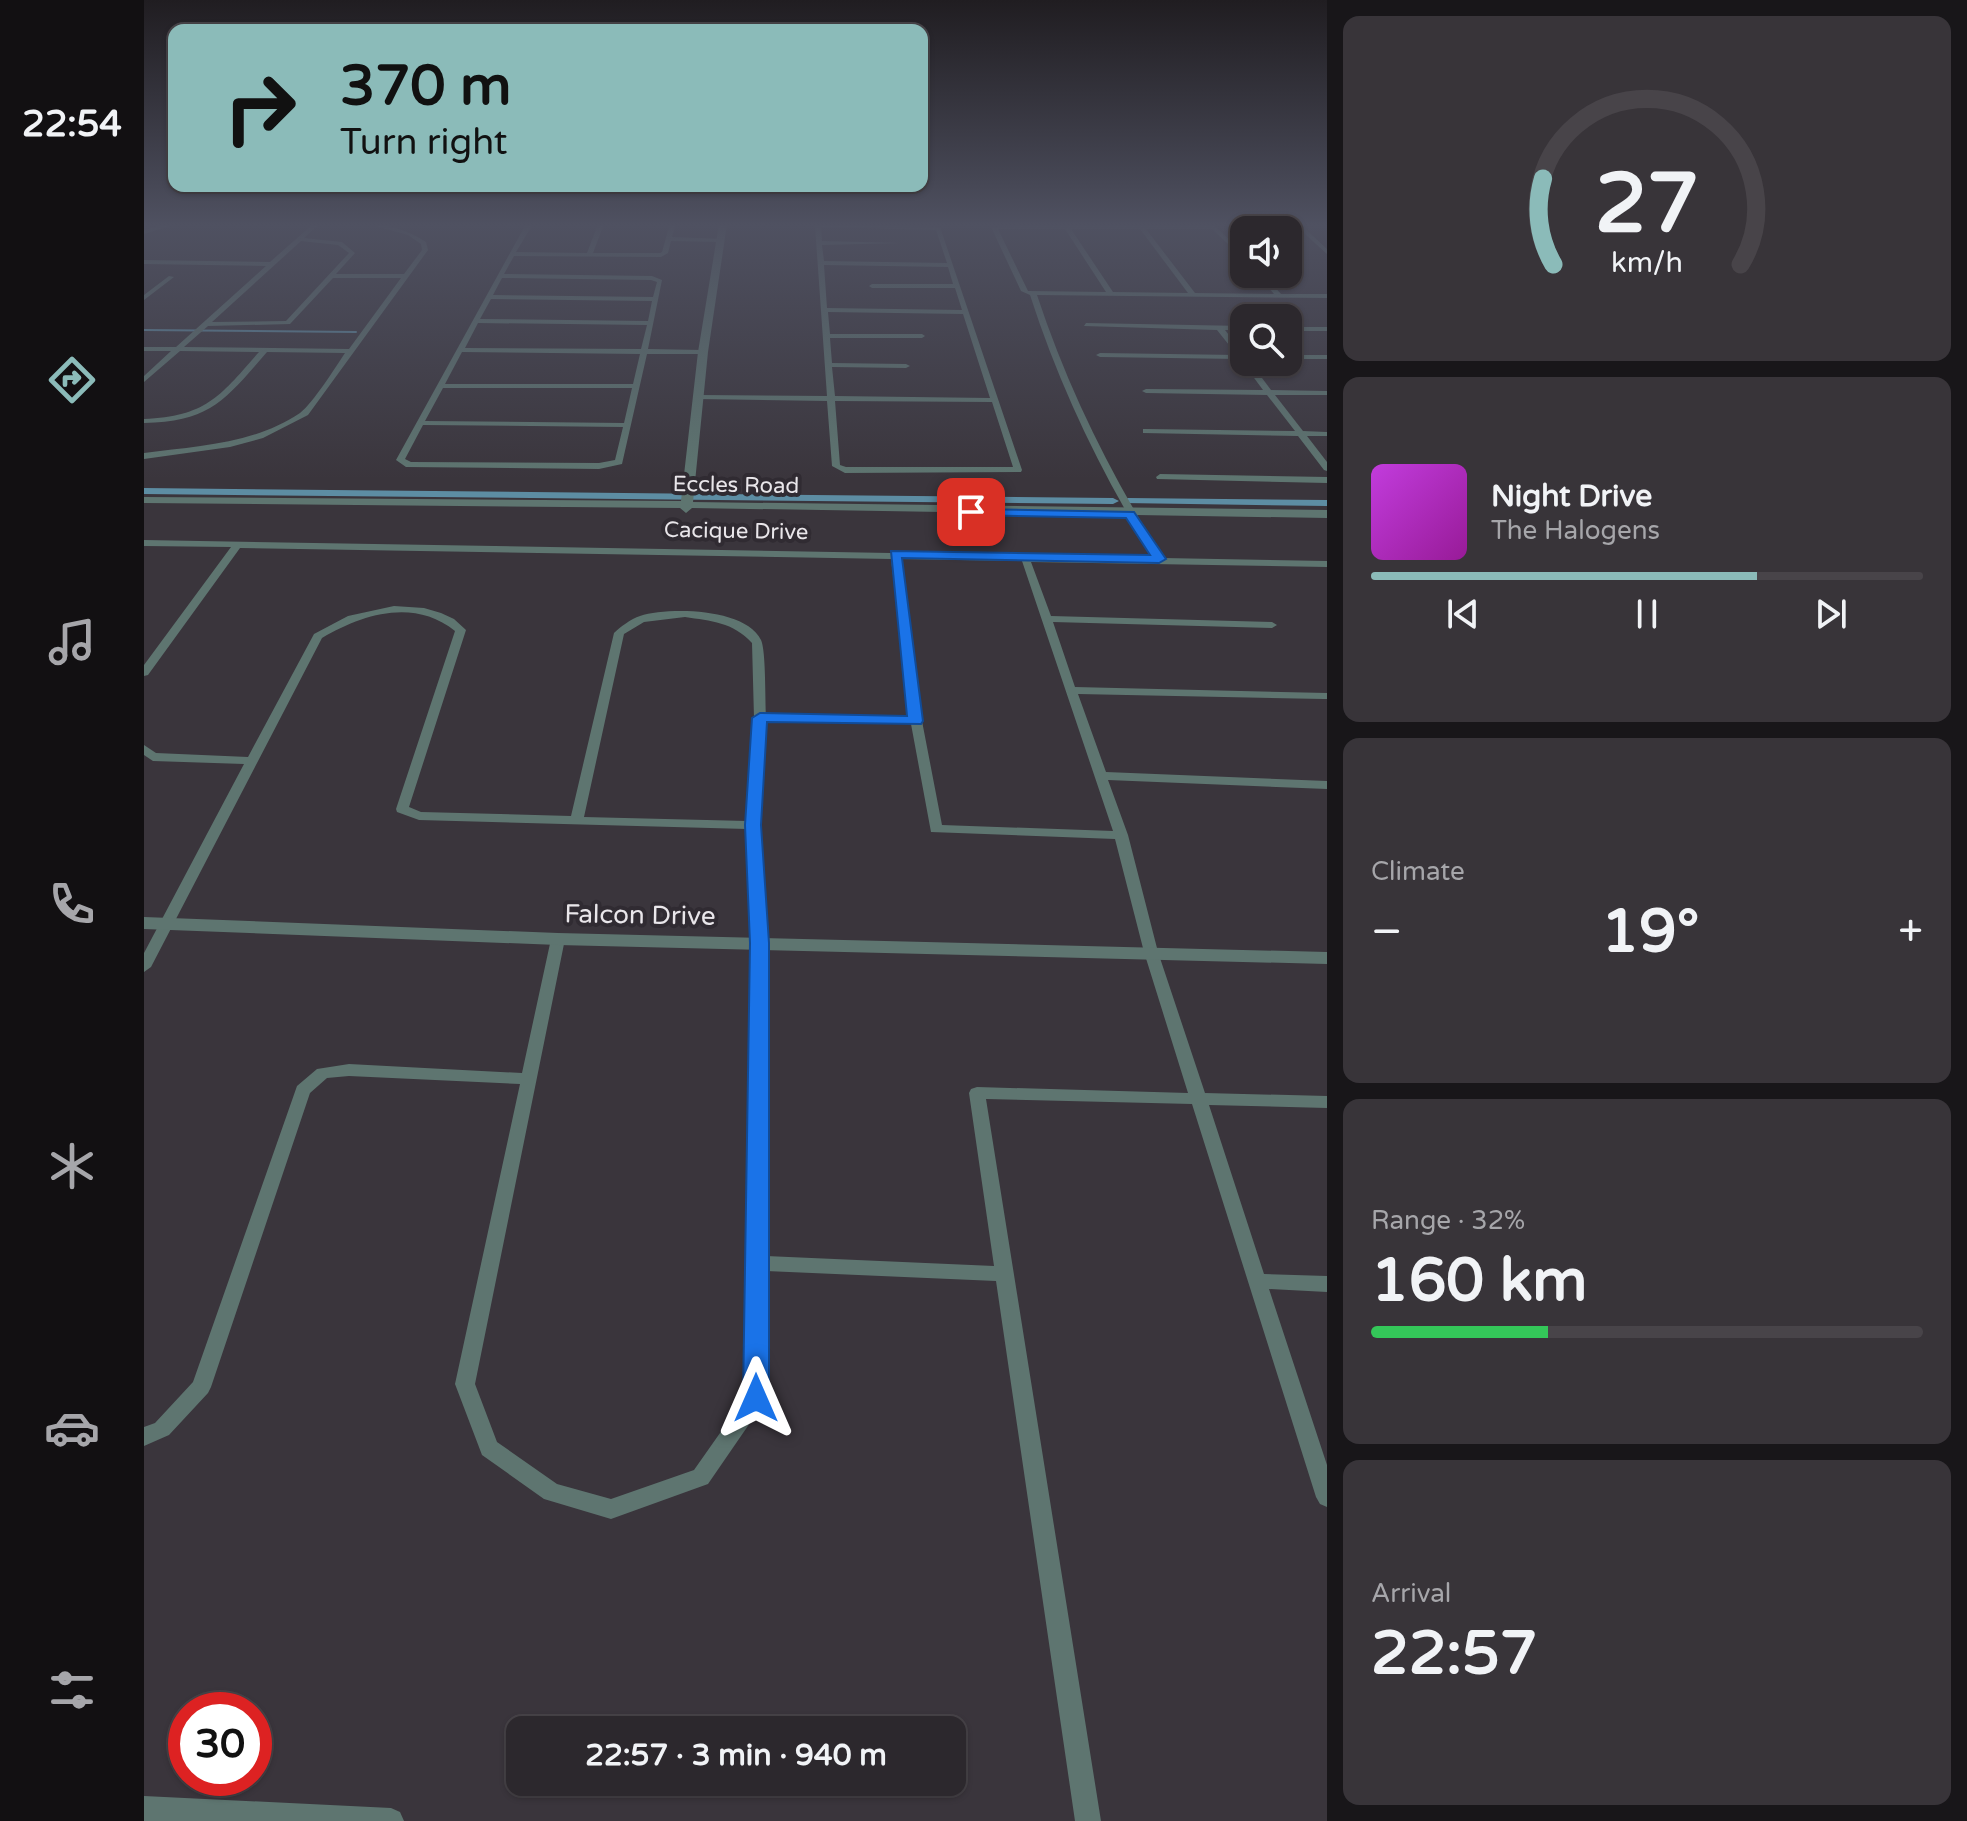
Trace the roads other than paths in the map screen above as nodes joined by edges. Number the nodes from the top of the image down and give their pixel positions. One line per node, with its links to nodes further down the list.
1 (224, 309): 13 (street)
2 (301, 309): 13 (street)
3 (382, 309): 26 (street)
4 (482, 309): 11 (street)
5 (654, 309): 12 (street)
6 (710, 309): 28 (street)
7 (964, 309): 10 (street)
8 (1038, 309): 57 (street)
9 (825, 310): 10 (street); 19 (street)
10 (965, 312): 44 (street)
11 (475, 321): 12 (street); 24 (street)
12 (651, 323): 27 (street)
13 (207, 324): 23 (street)
14 (1086, 325): 15 (street)
15 (1219, 327): 16 (street); 21 (street)
16 (1230, 327)
17 (1302, 329): 18 (street)
18 (1327, 329)
19 (827, 336): 20 (street); 33 (street)
20 (922, 336)
21 (1230, 341)
22 (144, 349): 23 (street)
23 (177, 350): 25 (street); 36 (street)
24 (459, 350): 27 (street); 37 (street)
25 (264, 351): 26 (street); 45 (street)
26 (352, 351): 51 (street)
27 (644, 351): 28 (street); 38 (street)
28 (703, 352): 42 (street)
29 (1100, 355): 32 (street)
30 (1302, 357): 31 (street)
31 (1327, 357)
32 (1230, 359)
33 (828, 365): 34 (street); 43 (street)
34 (906, 366)
35 (1257, 376): 40 (street)
36 (144, 380)
37 (440, 386): 38 (street); 46 (street)
38 (634, 386): 47 (street)
39 (1146, 391): 40 (street)
40 (1269, 392): 41 (street); 49 (street)
41 (1327, 393)
42 (700, 397): 43 (street); 56 (street)
43 (830, 398): 44 (street); 44 (street)
44 (994, 400)
45 (144, 421)
46 (420, 423): 47 (street); 47 (street)
47 (627, 425)
48 (1146, 431): 49 (street)
49 (1301, 433): 50 (street); 52 (street)
50 (1327, 434)
51 (144, 456)
52 (1327, 468)
53 (1160, 477): 54 (street)
54 (1327, 480)
55 (144, 503): 56 (street, Eccles Road)
56 (686, 507): 57 (street, Eccles Road)
57 (1129, 512): 58 (street, Eccles Road); 63 (street)
58 (1327, 516)
59 (144, 543): 60 (street, Cacique Drive)
60 (238, 544): 61 (street, Cacique Drive); 67 (street)
61 (895, 554): 62 (street, Cacique Drive); 71 (street)
62 (1025, 557): 63 (street, Cacique Drive); 65 (street)
63 (1159, 559): 64 (street, Cacique Drive)
64 (1327, 564)
65 (1046, 619): 66 (street); 68 (street)
66 (1272, 625)
67 (144, 673)
68 (1071, 690): 69 (street); 74 (street)
69 (1324, 696)
70 (760, 718): 71 (street); 76 (street); 77 (street)
71 (916, 721): 78 (street)
72 (144, 749): 73 (street)
73 (251, 761): 76 (street); 80 (street)
74 (1101, 776): 75 (street); 78 (street)
75 (1327, 785)
76 (577, 819): 77 (street)
77 (753, 825): 82 (street)
78 (1121, 835): 83 (street)
79 (144, 923): 80 (street, Falcon Drive)
80 (166, 924): 81 (street, Falcon Drive); 85 (street)
81 (558, 939): 82 (street, Falcon Drive); 86 (street)
82 (759, 943): 83 (street, Falcon Drive); 89 (street)
83 (1151, 952): 84 (street, Falcon Drive); 87 (street)
84 (1327, 958)
85 (144, 967)
86 (529, 1079): 89 (street); 93 (street)
87 (1198, 1098): 88 (street); 90 (street); 91 (street)
88 (1327, 1102)
89 (755, 1263): 90 (street)
90 (1004, 1274): 97 (street)
91 (1258, 1281): 92 (street); 94 (street)
92 (1327, 1284)
93 (144, 1437)
94 (1327, 1497)
95 (144, 1809): 96 (street)
96 (391, 1821)
97 (1088, 1821)

